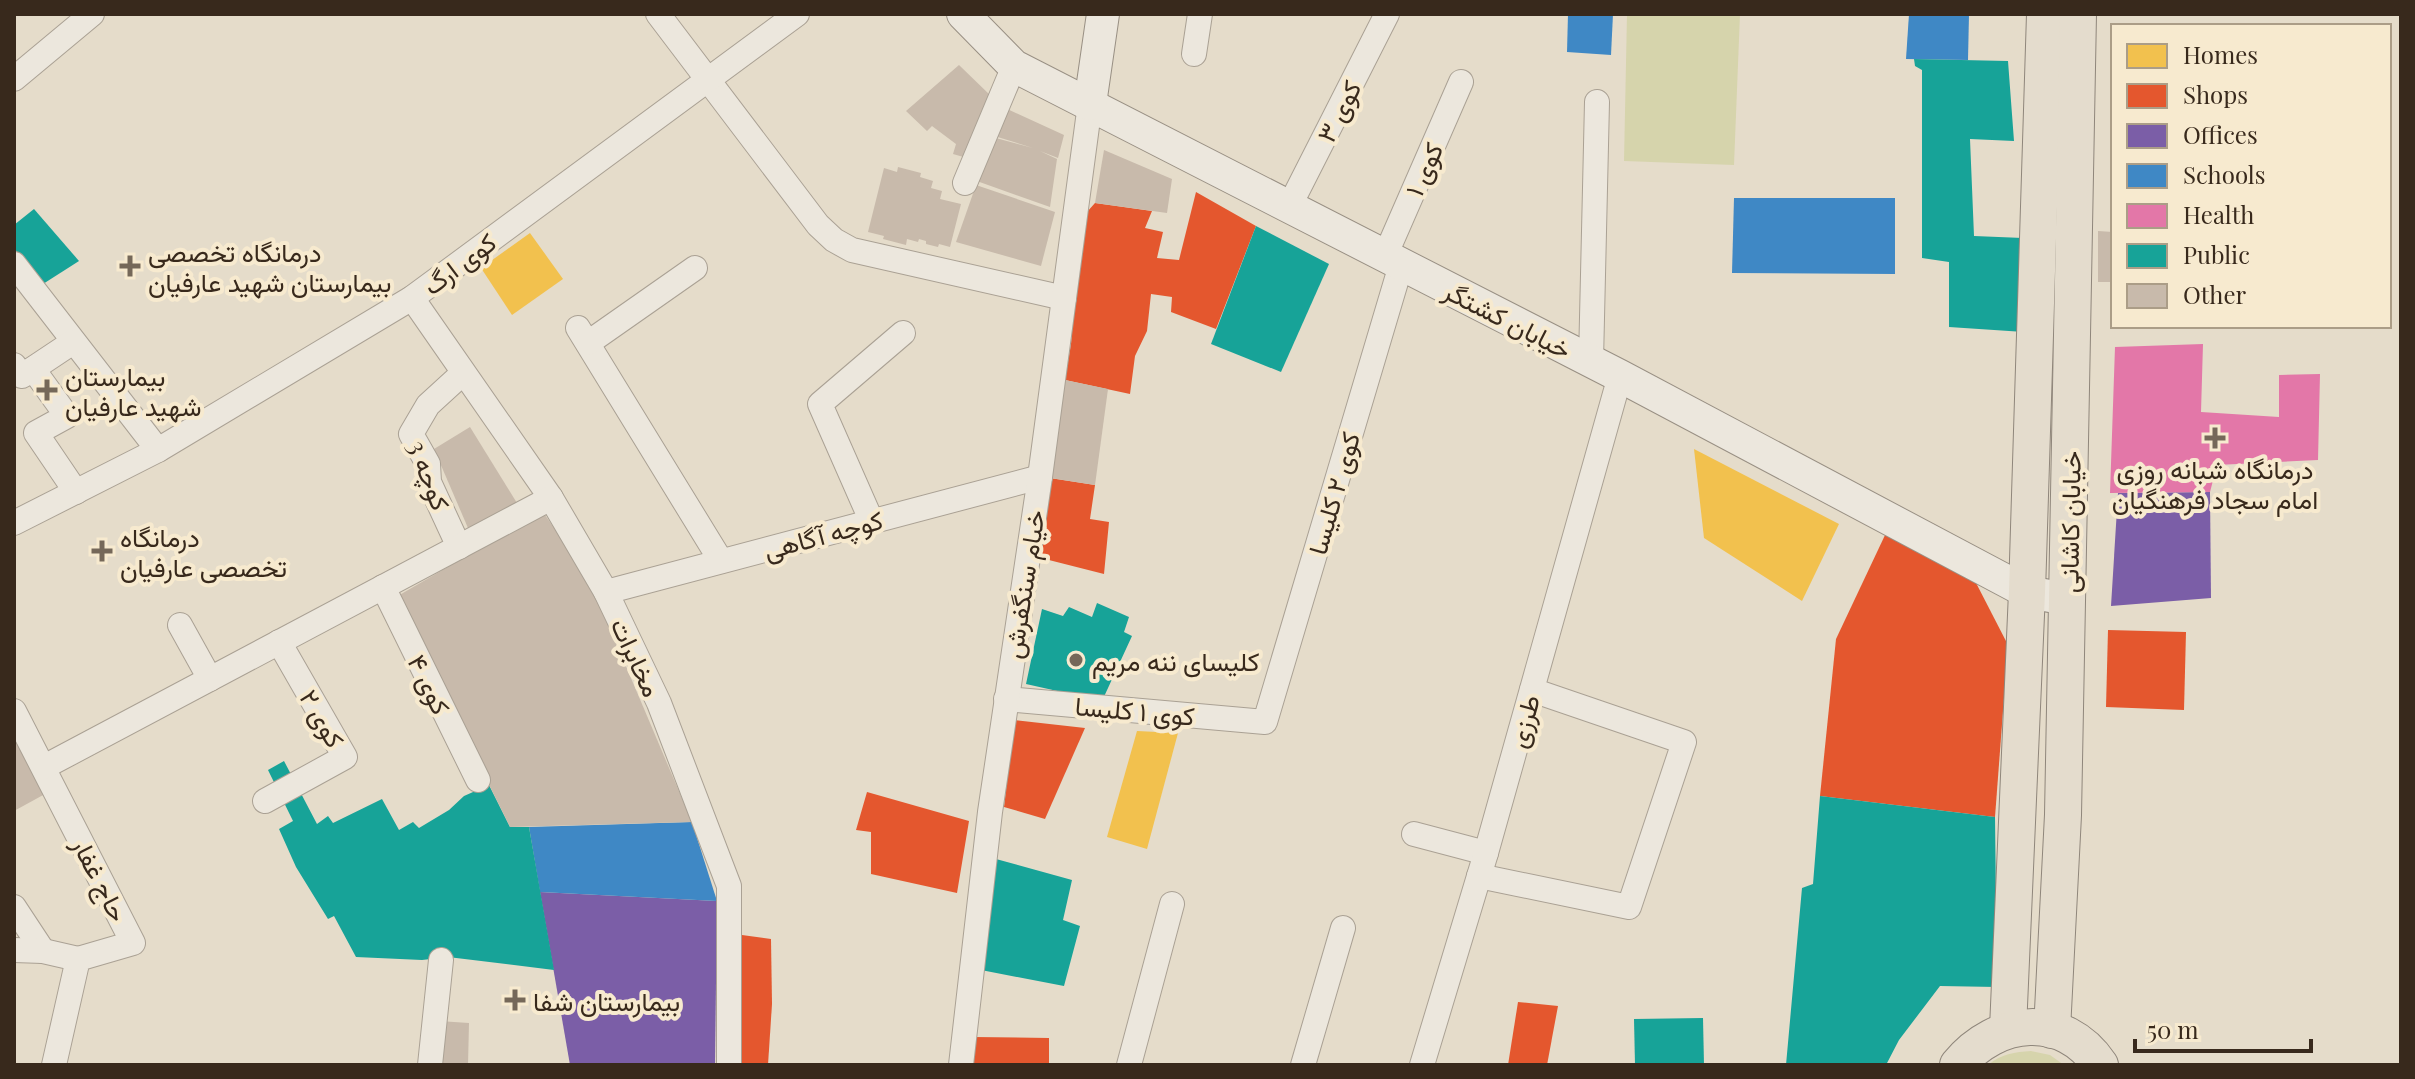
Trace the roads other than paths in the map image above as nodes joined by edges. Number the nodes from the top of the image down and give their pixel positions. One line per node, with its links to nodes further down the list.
1 (92, 14): 12 (street)
2 (658, 14): 13 (street)
3 (797, 14): 13 (street, کوی ارگ)
4 (963, 14): 11 (street, خیابان کشتگر)
5 (1103, 14): 16 (street)
6 (1200, 14): 10 (street)
7 (1387, 14): 18 (street, کوی ۳)
8 (2045, 14): 40 (main road)
9 (2078, 14): 41 (main road, خیابان کاشانی)
10 (1194, 54)
11 (1014, 66): 16 (street, خیابان کشتگر); 17 (street)
12 (14, 79)
13 (705, 79): 22 (street, کوی ارگ); 23 (street)
14 (1461, 82): 19 (street, کوی ۱)
15 (1597, 102): 26 (street)
16 (1090, 104): 18 (street, خیابان کشتگر); 23 (street, خیام سنگفرش)
17 (965, 183)
18 (1289, 207): 19 (street, خیابان کشتگر)
19 (1393, 260): 26 (street, خیابان کشتگر); 48 (street, کوی ۲ کلیسا)
20 (14, 264): 25 (street)
21 (695, 268): 37 (street)
22 (412, 298): 28 (street, مخابرات); 30 (street, کوی ارگ)
23 (1064, 298): 31 (street, خیام سنگفرش)
24 (903, 333): 34 (street)
25 (73, 342): 27 (street); 30 (street)
26 (1591, 361): 29 (street, خیابان کشتگر)
27 (21, 373): 32 (street)
28 (463, 373): 33 (street, مخابرات); 36 (street, کوچه 3)
29 (1620, 376): 40 (street, خیابان کشتگر); 45 (street, طرزی)
30 (158, 450): 32 (street, کوی ارگ)
31 (1040, 477): 34 (street, کوچه آگاهی); 46 (street, خیام سنگفرش)
32 (76, 492): 35 (street, کوی ارگ)
33 (551, 498): 36 (street); 39 (street, مخابرات)
34 (872, 522): 37 (street, کوچه آگاهی)
35 (14, 523)
36 (459, 547): 38 (street)
37 (721, 561): 39 (street, کوچه آگاهی)
38 (383, 587): 43 (street); 50 (street, کوی ۴)
39 (606, 592): 65 (street, مخابرات)
40 (2027, 592): 41 (street, خیابان کشتگر); 61 (main road)
41 (2067, 599): 62 (main road, خیابان کاشانی)
42 (180, 625): 44 (street)
43 (279, 642): 44 (street); 51 (street, کوی ۲)
44 (210, 679): 49 (street)
45 (1532, 690): 53 (street, طرزی); 53 (street)
46 (1006, 699): 48 (street, کوی ۱ کلیسا); 66 (street, خیام سنگفرش)
47 (14, 711): 49 (street, حاج غفار)
48 (1265, 722)
49 (44, 767): 59 (street, حاج غفار)
50 (478, 780)
51 (265, 801)
52 (1414, 834): 53 (street)
53 (1482, 865): 69 (street, طرزی)
54 (1172, 904): 67 (street)
55 (14, 907): 58 (street)
56 (1343, 928): 68 (street)
57 (14, 950): 58 (street)
58 (43, 951): 59 (street)
59 (78, 959): 63 (street)
60 (441, 960): 64 (street)
61 (2008, 1029): 62 (main road); 70 (main road)
62 (2052, 1030): 71 (main road)
63 (54, 1065)
64 (430, 1065)
65 (729, 1065)
66 (961, 1065)
67 (1129, 1065)
68 (1303, 1065)
69 (1422, 1065)
70 (1958, 1065)
71 (2100, 1065)

